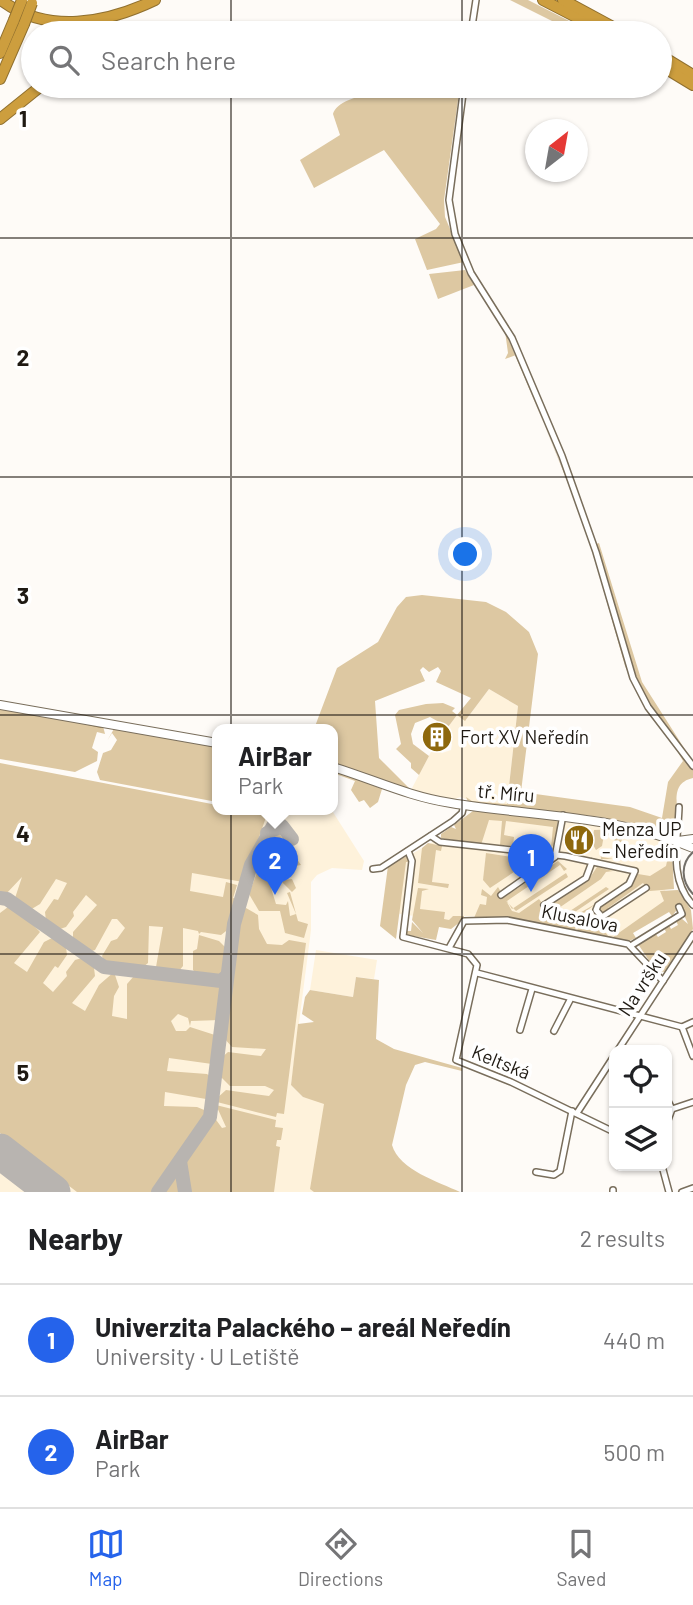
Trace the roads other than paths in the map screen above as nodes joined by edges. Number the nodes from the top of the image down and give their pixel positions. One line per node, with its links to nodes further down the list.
1 (1, 0): 7 (highway)
2 (155, 0): 8 (highway)
3 (476, 0): 9 (street)
4 (543, 0): 10 (highway)
5 (563, 0): 11 (highway)
6 (29, 1): 12 (highway, bridge)
7 (68, 21)
8 (83, 21)
9 (473, 21)
10 (584, 21)
11 (602, 21)
12 (19, 22): 13 (highway); 17 (highway)
13 (0, 53)
14 (672, 62): 16 (highway)
15 (672, 72): 18 (highway)
16 (693, 75)
17 (0, 79)
18 (693, 85)
19 (26, 98): 21 (highway)
20 (462, 98): 24 (street)
21 (0, 119)
22 (0, 705): 23 (main road)
23 (212, 742)
24 (693, 766)
25 (338, 769): 26 (main road, tř. Míru)
26 (464, 805): 28 (main road, tř. Míru); 29 (street)
27 (679, 807): 31 (street)
28 (563, 814): 31 (main road, tř. Míru); 34 (street)
29 (431, 836): 33 (street); 34 (street)
30 (693, 839): 31 (main road, tř. Míru)
31 (678, 841): 32 (main road, tř. Míru); 40 (street)
32 (693, 848)
33 (408, 851): 36 (street); 44 (street)
34 (556, 855): 35 (street); 38 (street)
35 (592, 862): 37 (street); 39 (street)
36 (373, 869)
37 (646, 888)
38 (501, 895)
39 (544, 905)
40 (693, 905)
41 (679, 907): 43 (street)
42 (693, 935): 46 (street, Na vršku)
43 (632, 945): 44 (street, Klusalova); 46 (street, Klusalova)
44 (449, 948): 45 (street)
45 (477, 973): 47 (street); 59 (street, Keltská)
46 (663, 981): 49 (street, Na vršku)
47 (532, 989): 48 (street); 52 (street)
48 (570, 1000): 49 (street); 53 (street)
49 (642, 1014): 51 (street); 54 (street, Na vršku)
50 (693, 1022): 51 (street)
51 (682, 1027): 55 (street)
52 (520, 1030)
53 (554, 1031)
54 (621, 1045)
55 (693, 1056)
56 (609, 1063): 59 (street)
57 (693, 1102): 58 (street)
58 (672, 1109)
59 (575, 1112): 60 (street, Keltská); 62 (street)
60 (609, 1129)
61 (663, 1171): 64 (street)
62 (536, 1172)
63 (693, 1188): 65 (street)
64 (669, 1192)
65 (682, 1192)

